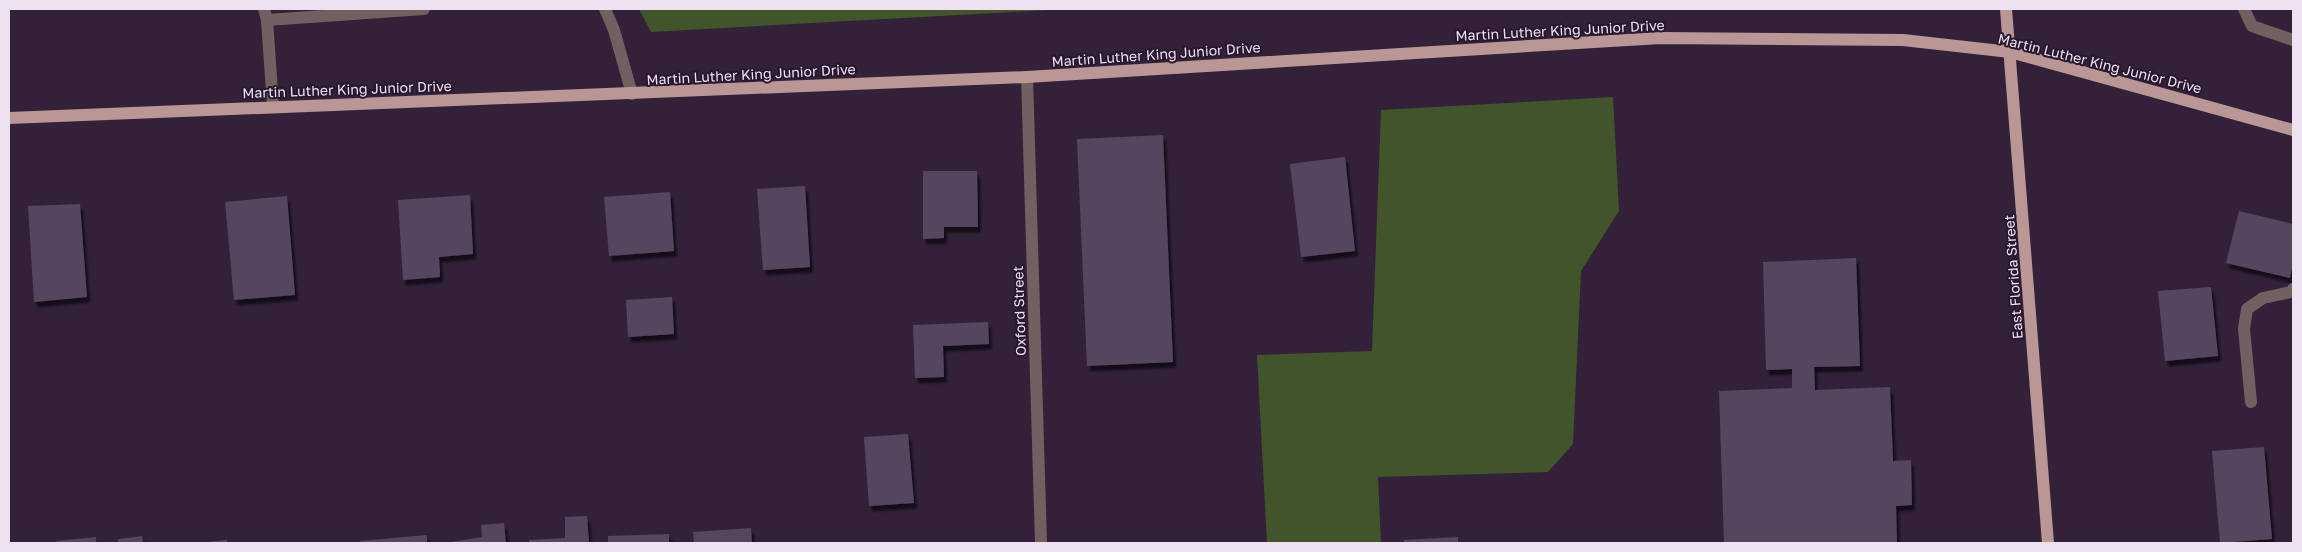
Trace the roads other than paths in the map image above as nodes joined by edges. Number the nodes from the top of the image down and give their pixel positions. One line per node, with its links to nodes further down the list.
1 (424, 9): 5 (street)
2 (605, 9): 9 (street)
3 (2006, 9): 7 (main road, East Florida Street)
4 (2244, 9): 6 (street)
5 (265, 14): 10 (street)
6 (2293, 40)
7 (2010, 52): 8 (main road, Martin Luther King Junior Drive); 12 (main road, Martin Luther King Junior Drive); 16 (main road, East Florida Street)
8 (1026, 77): 9 (main road, Martin Luther King Junior Drive); 15 (street, Oxford Street)
9 (632, 94): 10 (main road, Martin Luther King Junior Drive)
10 (273, 106): 11 (main road, Martin Luther King Junior Drive)
11 (9, 118)
12 (2293, 130)
13 (2293, 289): 14 (street)
14 (2251, 402)
15 (1041, 543)
16 (2048, 543)

